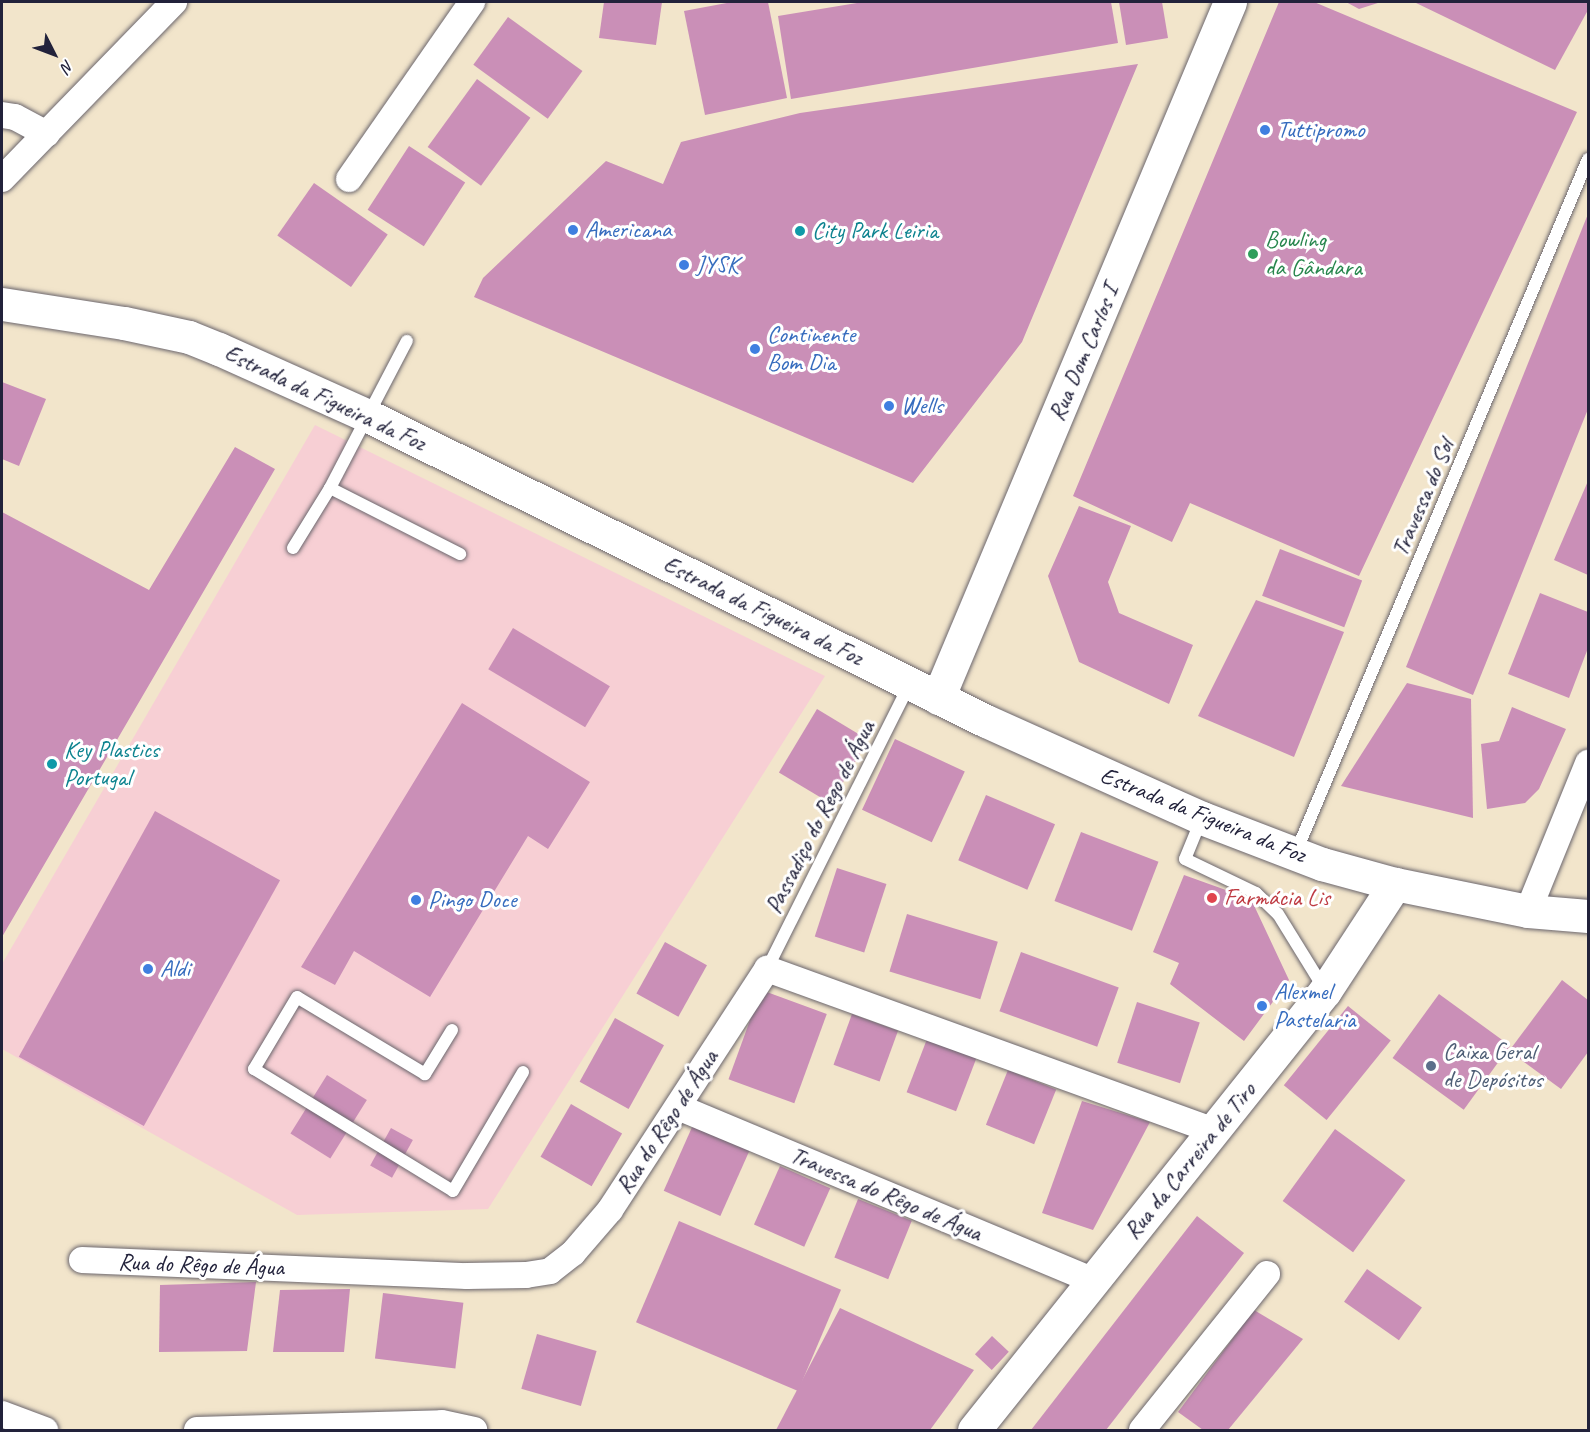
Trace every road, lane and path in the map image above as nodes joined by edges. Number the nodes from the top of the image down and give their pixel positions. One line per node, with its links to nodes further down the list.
1 (174, 2): 5 (street)
2 (472, 2): 8 (street)
3 (1228, 3): 15 (main road, Rua Dom Carlos I)
4 (2, 115): 5 (street)
5 (47, 134): 7 (street)
6 (1588, 159): 18 (lane, Travessa do Sol)
7 (2, 179)
8 (349, 179)
9 (2, 304): 11 (main road, Estrada da Figueira da Foz)
10 (407, 341): 11 (lane)
11 (368, 416): 12 (lane); 15 (main road, Estrada da Figueira da Foz)
12 (330, 488): 13 (lane); 14 (lane)
13 (293, 548)
14 (460, 554)
15 (924, 691): 17 (main road, Estrada da Figueira da Foz); 23 (lane, Passadiço do Rego de Água)
16 (1588, 763): 20 (street)
17 (1202, 818): 18 (main road, Estrada da Figueira da Foz); 24 (lane)
18 (1296, 854): 19 (main road, Estrada da Figueira da Foz)
19 (1395, 884): 20 (main road, Estrada da Figueira da Foz); 24 (main road, Rua da Carreira de Tiro)
20 (1528, 911): 21 (main road); 22 (main road)
21 (1588, 916)
22 (1588, 935)
23 (767, 969): 27 (street, Rua do Rêgo de Água); 28 (street)
24 (1325, 991): 28 (main road, Rua da Carreira de Tiro)
25 (452, 1030): 26 (lane)
26 (523, 1072)
27 (678, 1107): 29 (street, Rua do Rêgo de Água); 31 (street, Travessa do Rêgo de Água)
28 (1215, 1131): 31 (main road, Rua da Carreira de Tiro)
29 (82, 1260)
30 (1267, 1274): 37 (street)
31 (1094, 1281): 36 (main road, Rua da Carreira de Tiro)
32 (2, 1414): 33 (street)
33 (45, 1431)
34 (197, 1431): 35 (street)
35 (474, 1431)
36 (974, 1431)
37 (1142, 1431)

